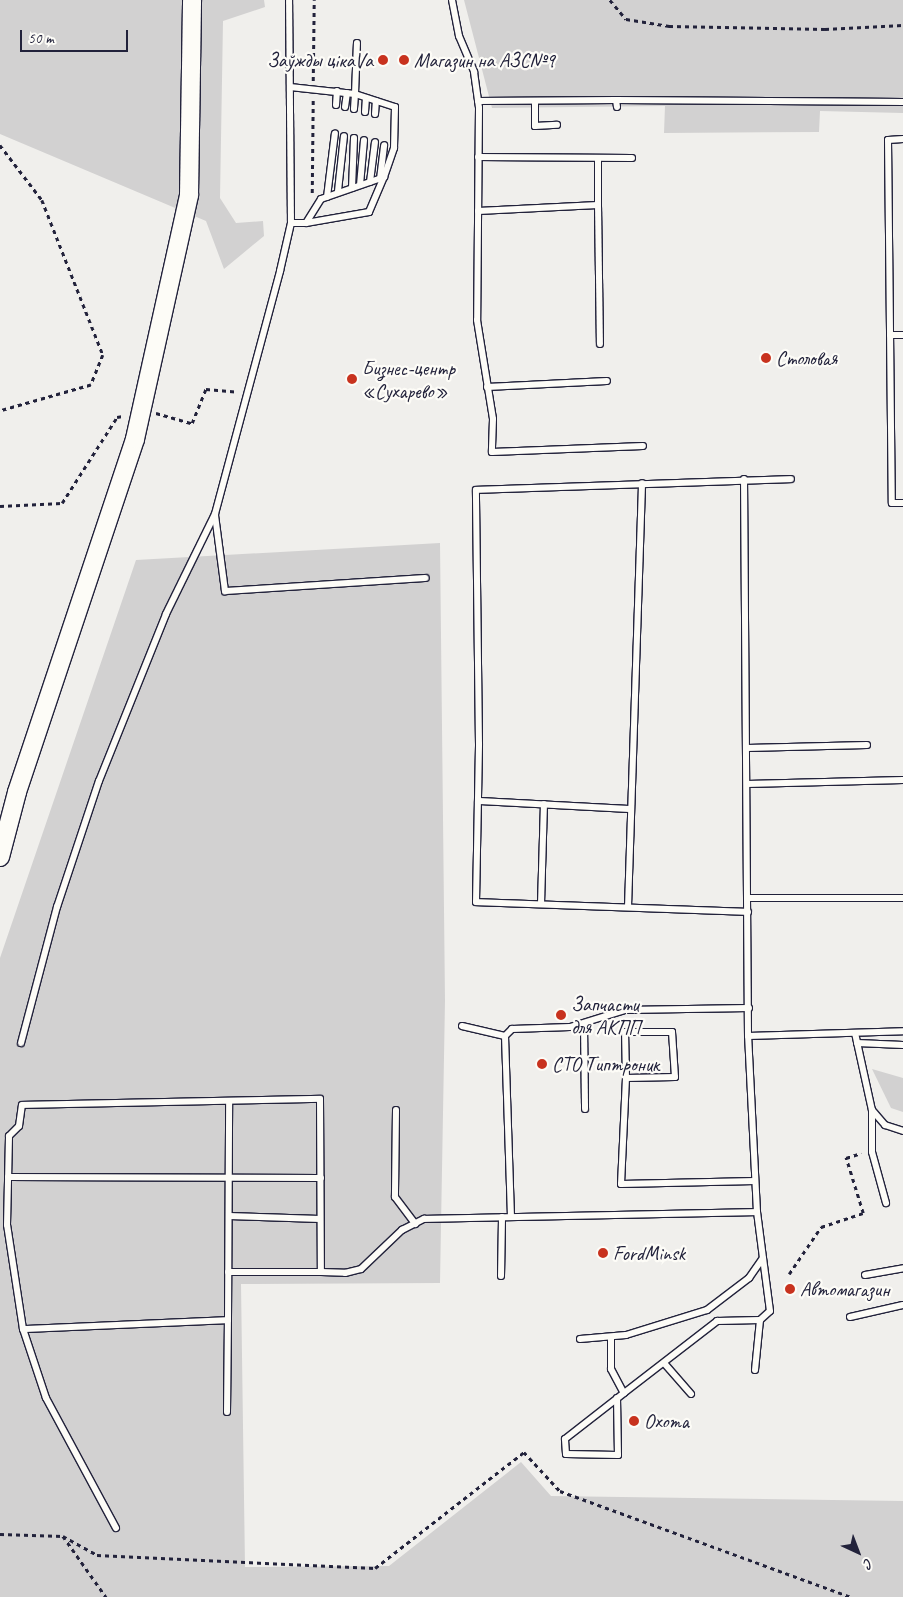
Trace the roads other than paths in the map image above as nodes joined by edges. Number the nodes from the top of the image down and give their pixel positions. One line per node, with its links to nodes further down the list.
1 (192, 0): 59 (main road)
2 (289, 0): 5 (lane)
3 (452, 0): 11 (lane)
4 (357, 43): 8 (lane)
5 (290, 87): 6 (lane); 38 (lane)
6 (337, 91): 7 (lane); 14 (lane)
7 (347, 93): 8 (lane); 15 (lane)
8 (355, 94): 9 (lane); 16 (lane)
9 (366, 98): 10 (lane); 17 (lane)
10 (376, 101): 18 (lane); 30 (lane)
11 (478, 101): 12 (lane); 27 (lane)
12 (535, 101): 13 (lane); 19 (lane)
13 (903, 102)
14 (336, 105)
15 (345, 107)
16 (354, 109)
17 (365, 112)
18 (375, 114)
19 (557, 125)
20 (335, 133): 35 (lane)
21 (344, 136): 34 (lane)
22 (354, 138): 33 (lane)
23 (903, 139): 40 (lane)
24 (364, 140): 32 (lane)
25 (375, 142): 31 (lane)
26 (384, 144): 30 (lane)
27 (478, 158): 28 (lane); 37 (lane)
28 (598, 158): 29 (lane); 36 (lane)
29 (632, 158)
30 (382, 178): 31 (lane); 39 (lane)
31 (370, 182): 32 (lane)
32 (360, 185): 33 (lane)
33 (352, 188): 34 (lane)
34 (338, 192): 35 (lane)
35 (328, 196): 39 (lane)
36 (598, 205): 37 (lane); 42 (lane)
37 (478, 211): 44 (lane)
38 (292, 223): 39 (lane); 50 (lane)
39 (306, 223)
40 (890, 335): 41 (lane); 49 (lane)
41 (903, 335)
42 (600, 344)
43 (607, 381): 44 (lane)
44 (487, 387): 45 (lane)
45 (643, 446)
46 (744, 479): 47 (lane); 48 (lane); 53 (lane)
47 (791, 479)
48 (642, 483): 56 (lane); 58 (lane)
49 (903, 503)
50 (215, 514): 51 (lane); 72 (lane)
51 (426, 578)
52 (867, 745): 53 (lane)
53 (747, 748): 55 (lane)
54 (903, 780): 55 (lane)
55 (747, 784): 60 (lane)
56 (478, 801): 57 (lane); 62 (lane)
57 (544, 804): 58 (lane); 62 (lane)
58 (632, 809): 63 (lane)
59 (0, 857)
60 (748, 898): 61 (lane); 64 (lane)
61 (903, 898)
62 (541, 904): 63 (lane)
63 (628, 907): 64 (lane)
64 (748, 912): 65 (lane)
65 (749, 1008): 66 (lane); 71 (lane)
66 (584, 1024): 70 (lane); 77 (lane)
67 (462, 1026): 70 (lane)
68 (854, 1032): 69 (lane); 71 (lane); 73 (lane)
69 (903, 1032)
70 (505, 1036): 89 (lane)
71 (748, 1036): 84 (lane)
72 (21, 1043)
73 (857, 1043): 74 (lane); 79 (lane)
74 (903, 1045)
75 (626, 1078): 75 (lane); 84 (lane)
76 (229, 1101): 81 (lane); 82 (lane); 83 (lane)
77 (585, 1109)
78 (396, 1110): 91 (lane)
79 (872, 1110): 80 (lane); 85 (lane)
80 (903, 1131)
81 (8, 1177): 82 (lane); 102 (lane)
82 (230, 1178): 83 (lane); 87 (lane)
83 (321, 1178): 90 (lane)
84 (756, 1181): 86 (lane)
85 (886, 1203)
86 (757, 1212): 89 (lane); 92 (lane)
87 (228, 1216): 90 (lane); 94 (lane)
88 (502, 1217): 89 (lane); 91 (lane); 97 (lane)
89 (511, 1217)
90 (320, 1219): 95 (lane)
91 (415, 1224): 95 (lane)
92 (763, 1258): 101 (lane); 103 (lane)
93 (903, 1268): 96 (lane)
94 (228, 1272): 95 (lane); 100 (lane)
95 (321, 1272)
96 (865, 1275)
97 (501, 1276)
98 (903, 1305): 99 (lane)
99 (850, 1317)
100 (228, 1320): 102 (lane); 110 (lane)
101 (760, 1320): 105 (lane); 106 (lane)
102 (23, 1328): 111 (lane)
103 (611, 1336): 104 (lane); 107 (lane)
104 (580, 1339)
105 (664, 1363): 107 (lane); 108 (lane)
106 (755, 1370)
107 (624, 1393): 109 (lane)
108 (691, 1394)
109 (617, 1398): 109 (lane)
110 (227, 1412)
111 (116, 1528)

